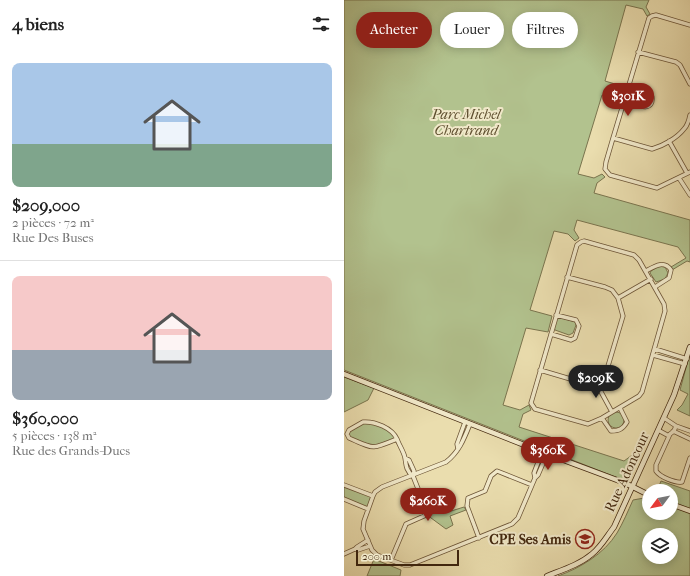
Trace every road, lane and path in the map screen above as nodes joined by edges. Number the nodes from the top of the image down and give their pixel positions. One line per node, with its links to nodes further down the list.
1 (690, 25): 2 (street)
2 (638, 52): 3 (street); 5 (street)
3 (689, 78): 4 (street)
4 (690, 84)
5 (629, 88): 6 (street); 6 (street)
6 (625, 102): 8 (street)
7 (690, 115): 9 (street)
8 (613, 138): 9 (street); 11 (street)
9 (669, 141): 10 (street)
10 (689, 173): 11 (street)
11 (679, 178): 12 (street)
12 (690, 195)
13 (646, 271): 14 (street); 15 (street); 16 (street)
14 (567, 277): 17 (street); 18 (street)
15 (651, 279): 16 (street); 17 (street)
16 (655, 287): 21 (street)
17 (618, 298): 26 (street)
18 (556, 314): 19 (street); 19 (street)
19 (550, 334): 24 (street)
20 (690, 347): 23 (street, Rue Adoncour)
21 (655, 349): 22 (street); 23 (street)
22 (653, 355): 23 (street); 27 (street)
23 (686, 362): 30 (street, Rue Adoncour)
24 (540, 370): 26 (street); 29 (street)
25 (344, 374): 31 (street)
26 (594, 379): 28 (street)
27 (620, 408): 28 (street); 29 (street)
28 (612, 412): 29 (street)
29 (602, 418)
30 (664, 418): 33 (street); 34 (street, Rue Adoncour)
31 (465, 422): 32 (street); 40 (street)
32 (470, 424): 40 (street); 41 (street)
33 (676, 426): 35 (street); 36 (street)
34 (658, 430): 37 (street); 48 (street, Rue Adoncour)
35 (673, 431): 37 (street); 38 (street)
36 (690, 431)
37 (669, 436): 43 (street)
38 (690, 438)
39 (397, 439): 39 (street); 44 (street)
40 (458, 449): 44 (street)
41 (542, 452): 42 (street); 45 (street)
42 (547, 454): 45 (street); 48 (street)
43 (690, 458)
44 (413, 476): 50 (street); 60 (street)
45 (535, 478): 47 (street)
46 (344, 485): 50 (street)
47 (532, 485): 55 (street); 55 (street)
48 (632, 487): 49 (street); 61 (street, Rue Adoncour)
49 (642, 492)
50 (373, 496): 53 (street)
51 (344, 499): 53 (street)
52 (678, 507): 54 (street)
53 (368, 508): 56 (street)
54 (690, 511)
55 (479, 538): 60 (street)
56 (368, 540): 57 (street); 58 (street)
57 (370, 546): 58 (street); 60 (street)
58 (355, 549): 59 (street)
59 (344, 554)
60 (391, 560)
61 (547, 576)

